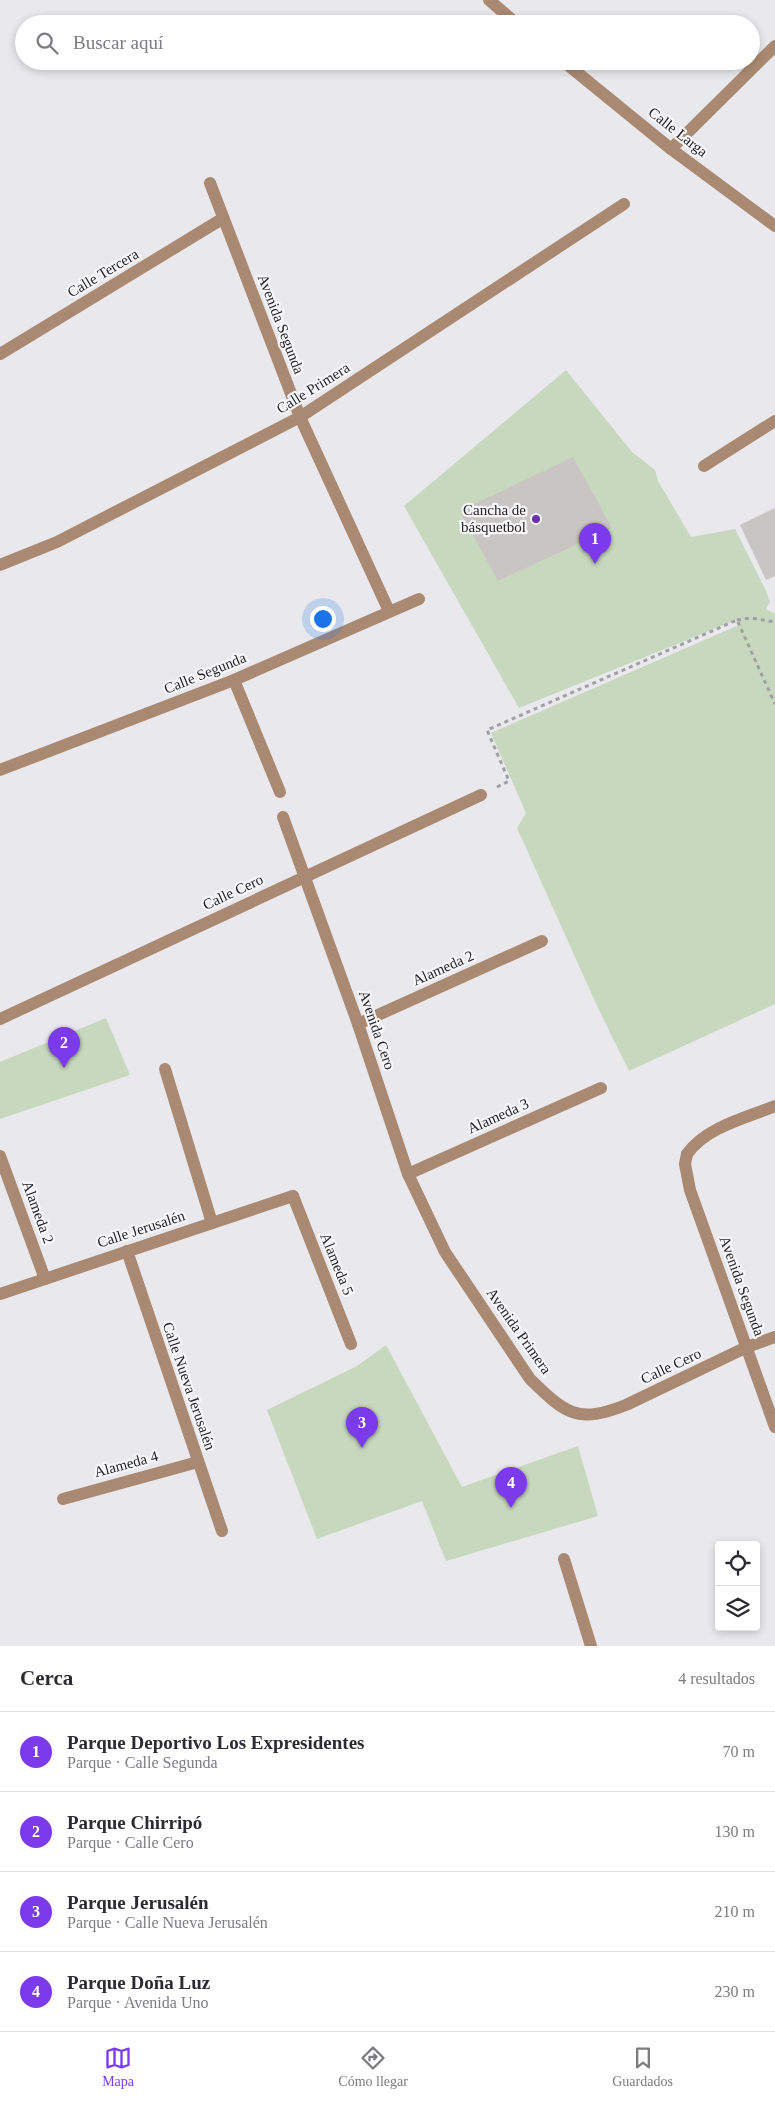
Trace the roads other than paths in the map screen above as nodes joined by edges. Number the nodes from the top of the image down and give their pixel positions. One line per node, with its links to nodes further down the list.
1 (489, 0): 2 (street)
2 (506, 15)
3 (775, 46): 4 (street)
4 (760, 61)
5 (574, 70): 7 (street, Calle Larga)
6 (751, 70): 7 (street)
7 (671, 149): 11 (street, Calle Larga)
8 (210, 184): 10 (street, Avenida Segunda)
9 (624, 204): 13 (street, Calle Primera)
10 (222, 219): 12 (street, Calle Tercera); 13 (street, Avenida Segunda)
11 (775, 226)
12 (0, 354)
13 (300, 417): 16 (street, Calle Primera); 18 (street, Avenida Segunda)
14 (775, 421): 15 (street)
15 (704, 466)
16 (0, 565)
17 (419, 599): 18 (street, Calle Segunda)
18 (389, 611): 19 (street, Calle Segunda)
19 (234, 680): 20 (street, Calle Segunda); 21 (street)
20 (0, 770)
21 (280, 792)
22 (481, 795): 24 (street, Calle Cero)
23 (283, 817): 24 (street, Avenida Cero)
24 (304, 877): 26 (street, Calle Cero); 27 (street, Avenida Cero)
25 (542, 941): 27 (street, Alameda 2)
26 (0, 1019)
27 (358, 1024): 32 (street, Avenida Cero)
28 (165, 1069): 34 (street)
29 (601, 1088): 32 (street, Alameda 3)
30 (775, 1106): 41 (street, Avenida Segunda)
31 (0, 1156): 37 (street, Alameda 2)
32 (408, 1174): 36 (street, Avenida Cero)
33 (293, 1196): 34 (street, Calle Jerusalén); 40 (street, Alameda 5)
34 (212, 1223): 35 (street, Calle Jerusalén)
35 (127, 1251): 37 (street, Calle Jerusalén); 44 (street, Calle Nueva Jerusalén)
36 (445, 1252): 42 (street, Avenida Primera)
37 (45, 1279): 38 (street, Calle Jerusalén)
38 (0, 1294)
39 (775, 1337): 41 (street, Calle Cero)
40 (351, 1344)
41 (746, 1347): 42 (street, Calle Cero); 43 (street, Avenida Segunda)
42 (579, 1414)
43 (775, 1427)
44 (198, 1462): 45 (street, Alameda 4); 46 (street, Calle Nueva Jerusalén)
45 (63, 1499)
46 (222, 1531)
47 (564, 1560): 48 (street)
48 (592, 1646)

